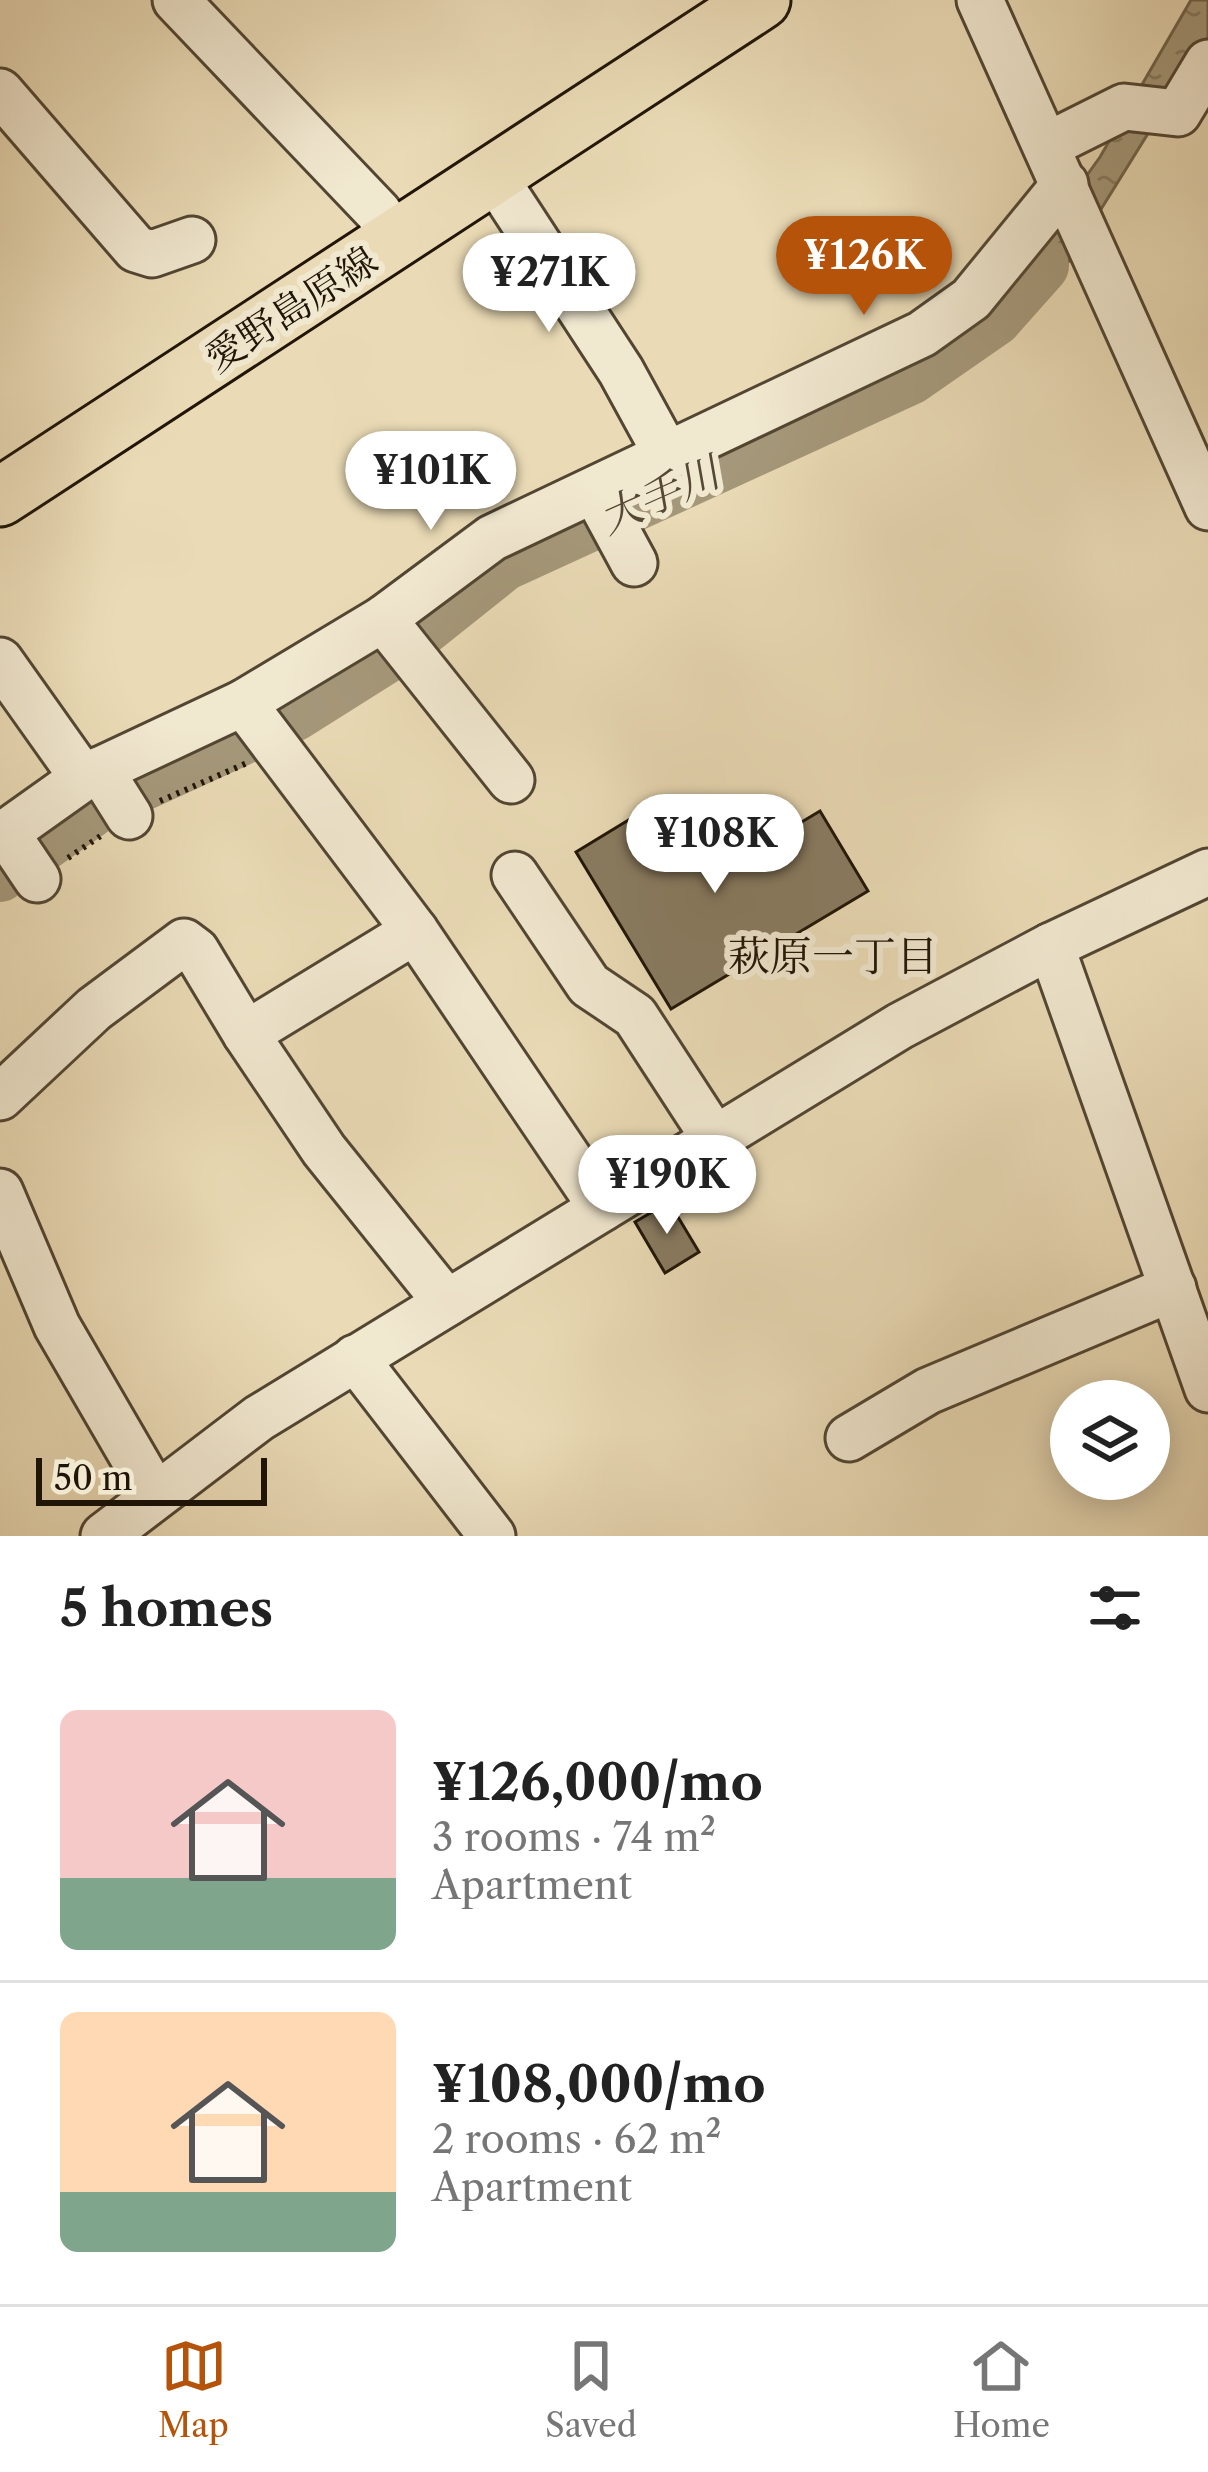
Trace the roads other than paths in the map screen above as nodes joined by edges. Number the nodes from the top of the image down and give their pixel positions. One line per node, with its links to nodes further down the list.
1 (176, 0): 9 (street)
2 (761, 0): 7 (main road, 愛野島原線)
3 (980, 0): 6 (street)
4 (1208, 63): 6 (street)
5 (0, 92): 8 (street)
6 (1059, 174): 10 (street); 12 (street)
7 (493, 175): 9 (main road, 愛野島原線); 10 (street)
8 (192, 240)
9 (397, 240): 11 (main road, 愛野島原線)
10 (668, 457): 13 (street)
11 (0, 497)
12 (1208, 508)
13 (395, 635): 15 (street); 16 (street)
14 (0, 662): 17 (street)
15 (261, 728): 17 (street); 21 (street)
16 (511, 780)
17 (108, 790): 18 (street)
18 (18, 853)
19 (1208, 872): 22 (street)
20 (515, 875): 25 (street)
21 (415, 931): 23 (street); 27 (street)
22 (1051, 946): 25 (street); 28 (street)
23 (246, 1034): 24 (street); 29 (street)
24 (0, 1097)
25 (715, 1139): 27 (street)
26 (0, 1192): 33 (street)
27 (602, 1208): 29 (street)
28 (1173, 1288): 31 (street); 32 (street)
29 (447, 1303): 30 (street)
30 (356, 1358): 33 (street); 35 (street)
31 (1206, 1375)
32 (849, 1438)
33 (154, 1493): 34 (street)
34 (104, 1536)
35 (493, 1536)

